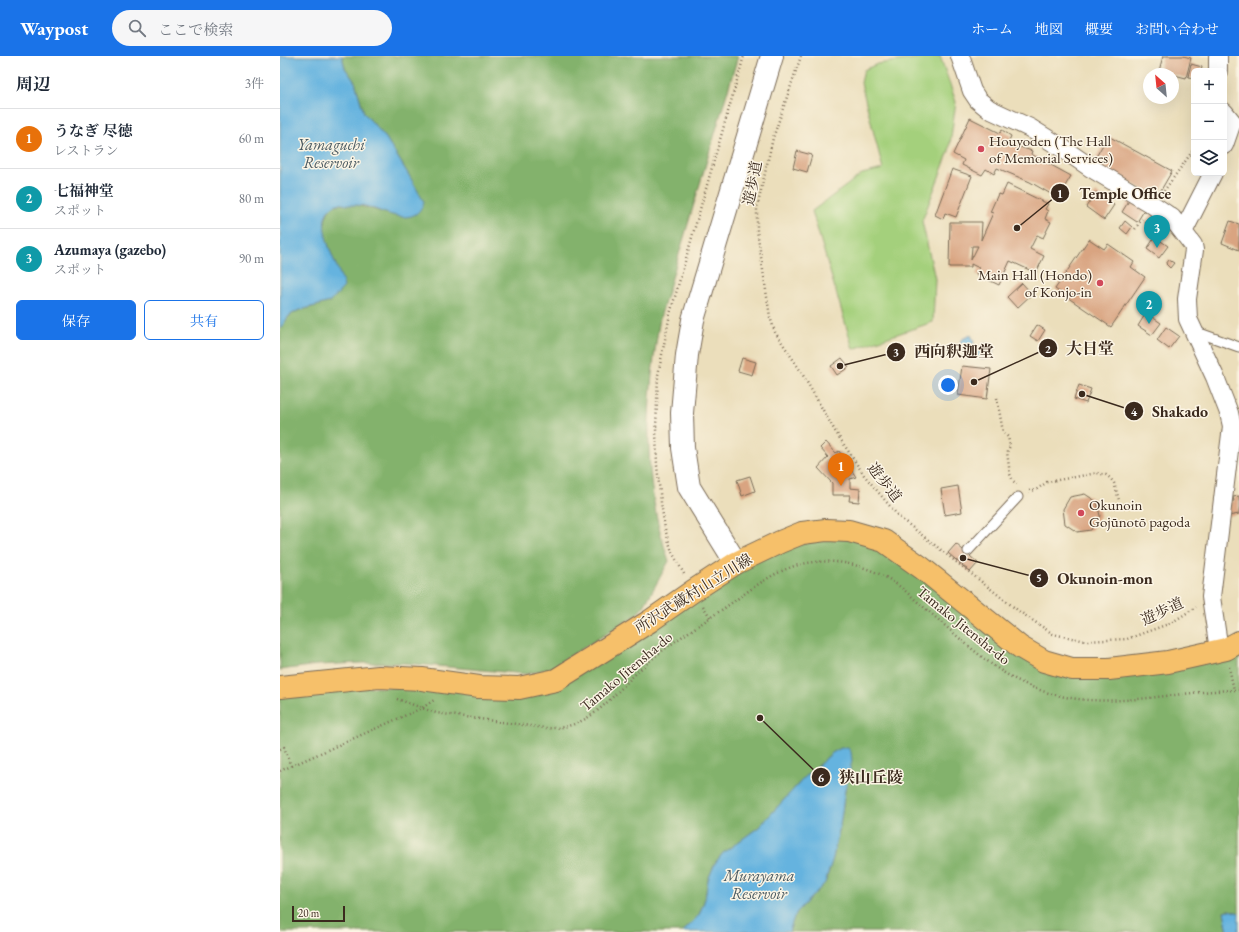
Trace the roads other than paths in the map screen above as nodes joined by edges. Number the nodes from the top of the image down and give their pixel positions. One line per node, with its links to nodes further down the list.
1 (772, 56): 13 (street)
2 (960, 56): 8 (street)
3 (1218, 56): 4 (street)
4 (1218, 68)
5 (1232, 117): 6 (street)
6 (1225, 140)
7 (1211, 176): 8 (street)
8 (1183, 232): 9 (street)
9 (1194, 330): 10 (lane); 14 (street)
10 (1238, 349)
11 (1021, 494): 12 (lane)
12 (968, 551)
13 (736, 563): 14 (main road, 所沢武蔵村山立川線); 15 (main road, 所沢武蔵村山立川線)
14 (1229, 646)
15 (280, 687)

